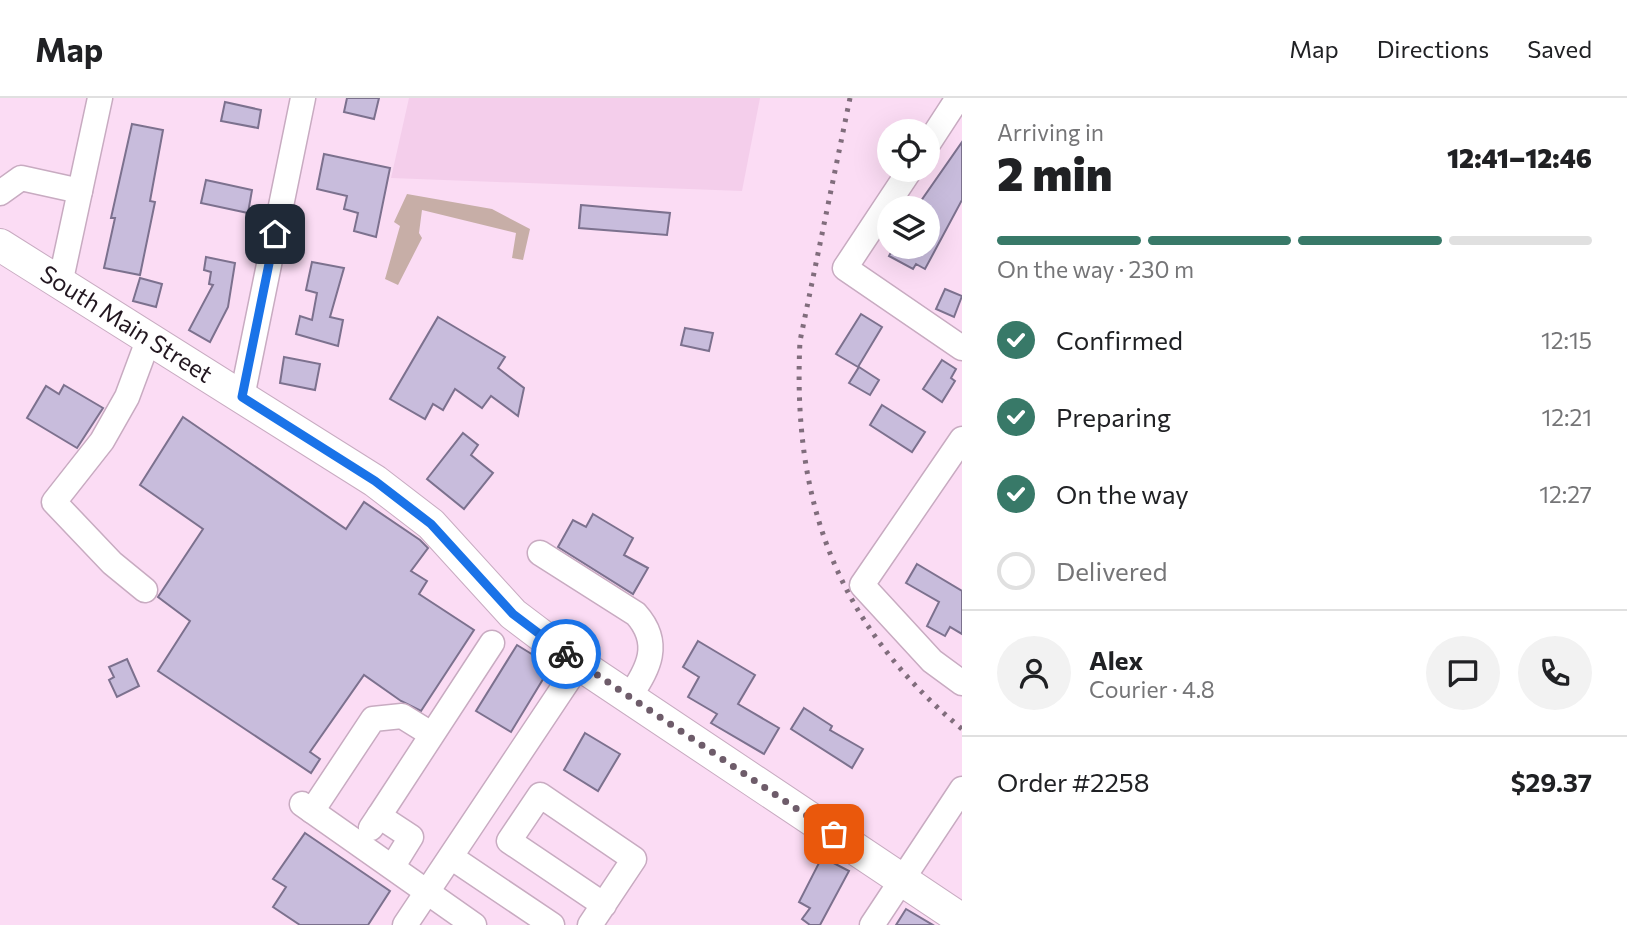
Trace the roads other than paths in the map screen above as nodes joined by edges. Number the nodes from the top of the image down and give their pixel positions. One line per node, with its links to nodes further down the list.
1 (100, 98): 6 (street)
2 (303, 98): 12 (street)
3 (958, 98): 4 (street)
4 (940, 126)
5 (902, 182): 11 (street)
6 (80, 191): 7 (street); 9 (street)
7 (0, 192)
8 (0, 245): 9 (main road, South Main Street)
9 (60, 284): 10 (main road, South Main Street)
10 (149, 338): 12 (main road, South Main Street); 15 (street)
11 (962, 348)
12 (242, 397): 17 (main road, South Main Street)
13 (962, 439): 18 (street)
14 (540, 553): 19 (street)
15 (145, 590)
16 (492, 643): 20 (street)
17 (579, 664): 19 (main road, South Main Street); 24 (street)
18 (962, 683)
19 (629, 697): 26 (main road, South Main Street)
20 (431, 734): 22 (street); 23 (street)
21 (962, 789): 26 (street)
22 (379, 816): 23 (street); 25 (street)
23 (361, 844): 25 (street)
24 (451, 857): 27 (street); 32 (street)
25 (393, 866): 27 (street)
26 (902, 880): 29 (main road, South Main Street); 33 (street)
27 (426, 893): 30 (street); 31 (street)
28 (597, 915): 28 (street)
29 (962, 920)
30 (405, 925)
31 (474, 925)
32 (552, 925)
33 (872, 925)

